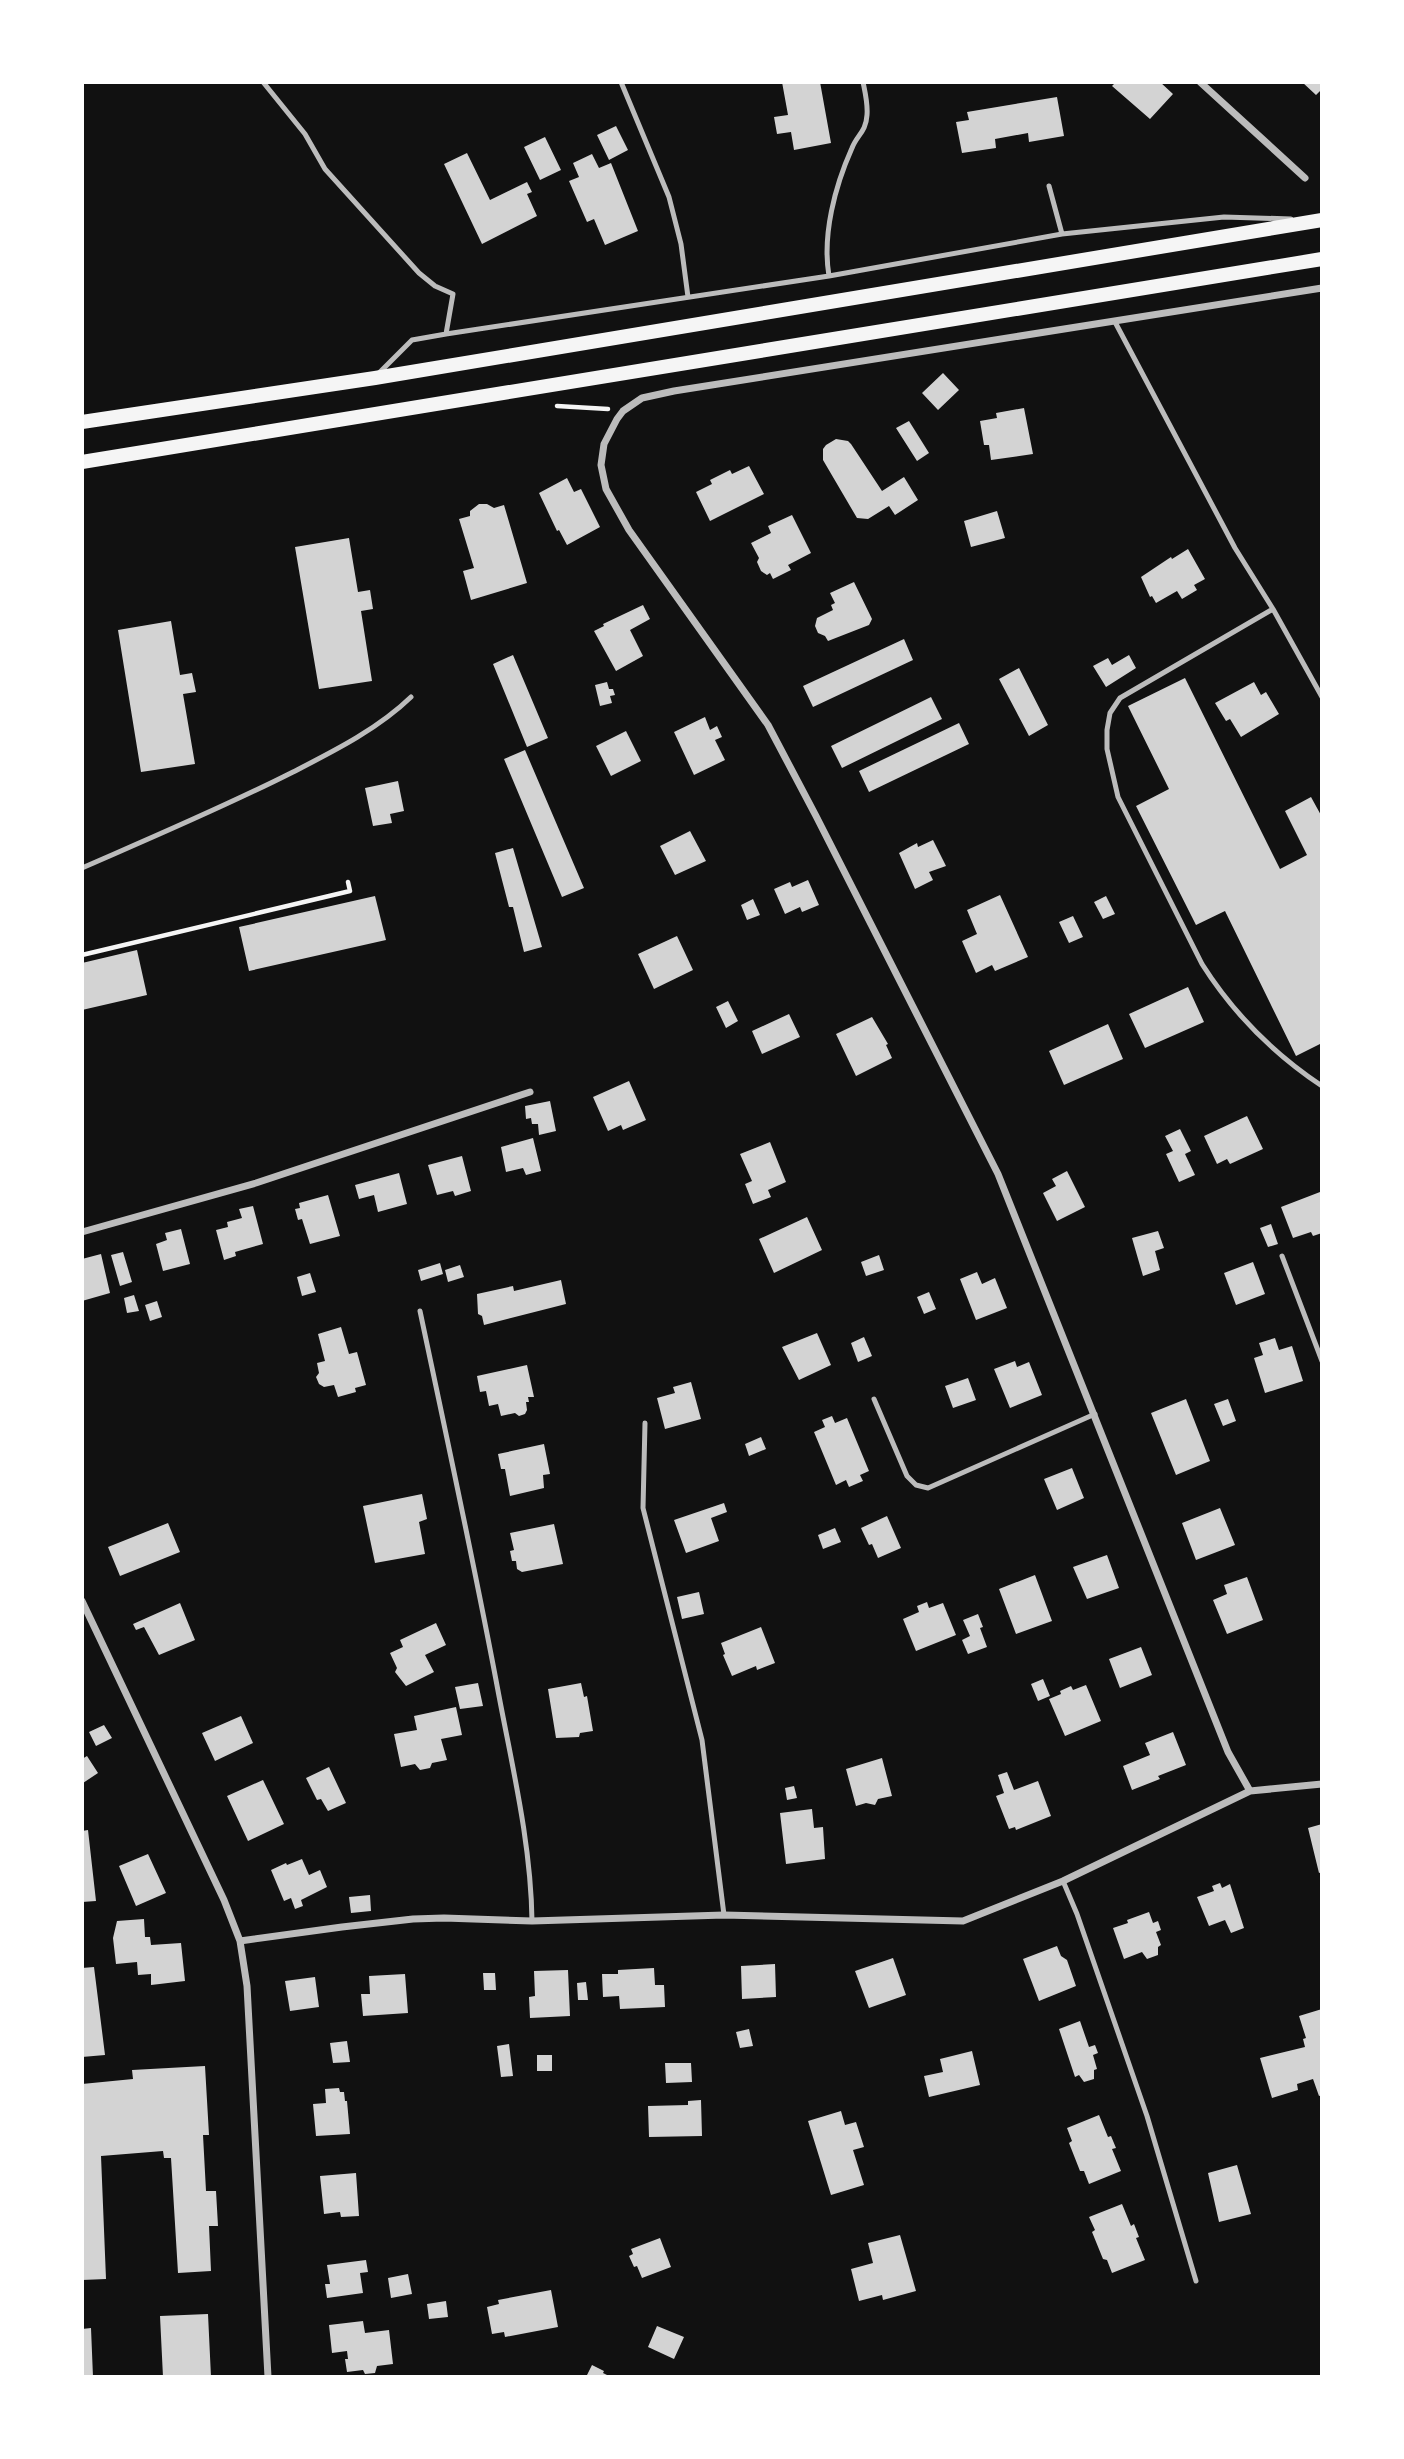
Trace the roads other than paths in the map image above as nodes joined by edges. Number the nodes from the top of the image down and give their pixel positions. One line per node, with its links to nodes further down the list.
1 (263, 82): 14 (lane)
2 (621, 82): 12 (lane)
3 (863, 82): 10 (lane)
4 (1200, 82): 5 (street)
5 (1305, 178)
6 (1049, 186): 8 (lane)
7 (1320, 220): 8 (lane); 15 (main road)
8 (1062, 234): 10 (lane)
9 (1322, 259): 17 (main road)
10 (829, 276): 12 (lane)
11 (1322, 288): 13 (street)
12 (688, 297): 14 (lane)
13 (1115, 323): 18 (lane); 29 (street)
14 (446, 334): 15 (lane)
15 (375, 377): 16 (main road)
16 (82, 422)
17 (82, 462)
18 (1273, 609): 20 (lane); 22 (lane)
19 (411, 697): 21 (lane)
20 (1322, 697)
21 (82, 868)
22 (1322, 1086)
23 (530, 1093): 24 (street)
24 (82, 1232)
25 (1282, 1256): 27 (lane)
26 (420, 1311): 36 (lane)
27 (1322, 1361)
28 (874, 1399): 29 (lane)
29 (1095, 1415): 33 (street)
30 (645, 1423): 35 (lane)
31 (82, 1601): 37 (street)
32 (1322, 1784): 33 (street)
33 (1250, 1791): 34 (street)
34 (1063, 1881): 35 (street); 38 (lane)
35 (724, 1915): 36 (street)
36 (532, 1921): 37 (street)
37 (240, 1941): 39 (street)
38 (1196, 2281)
39 (268, 2377)

